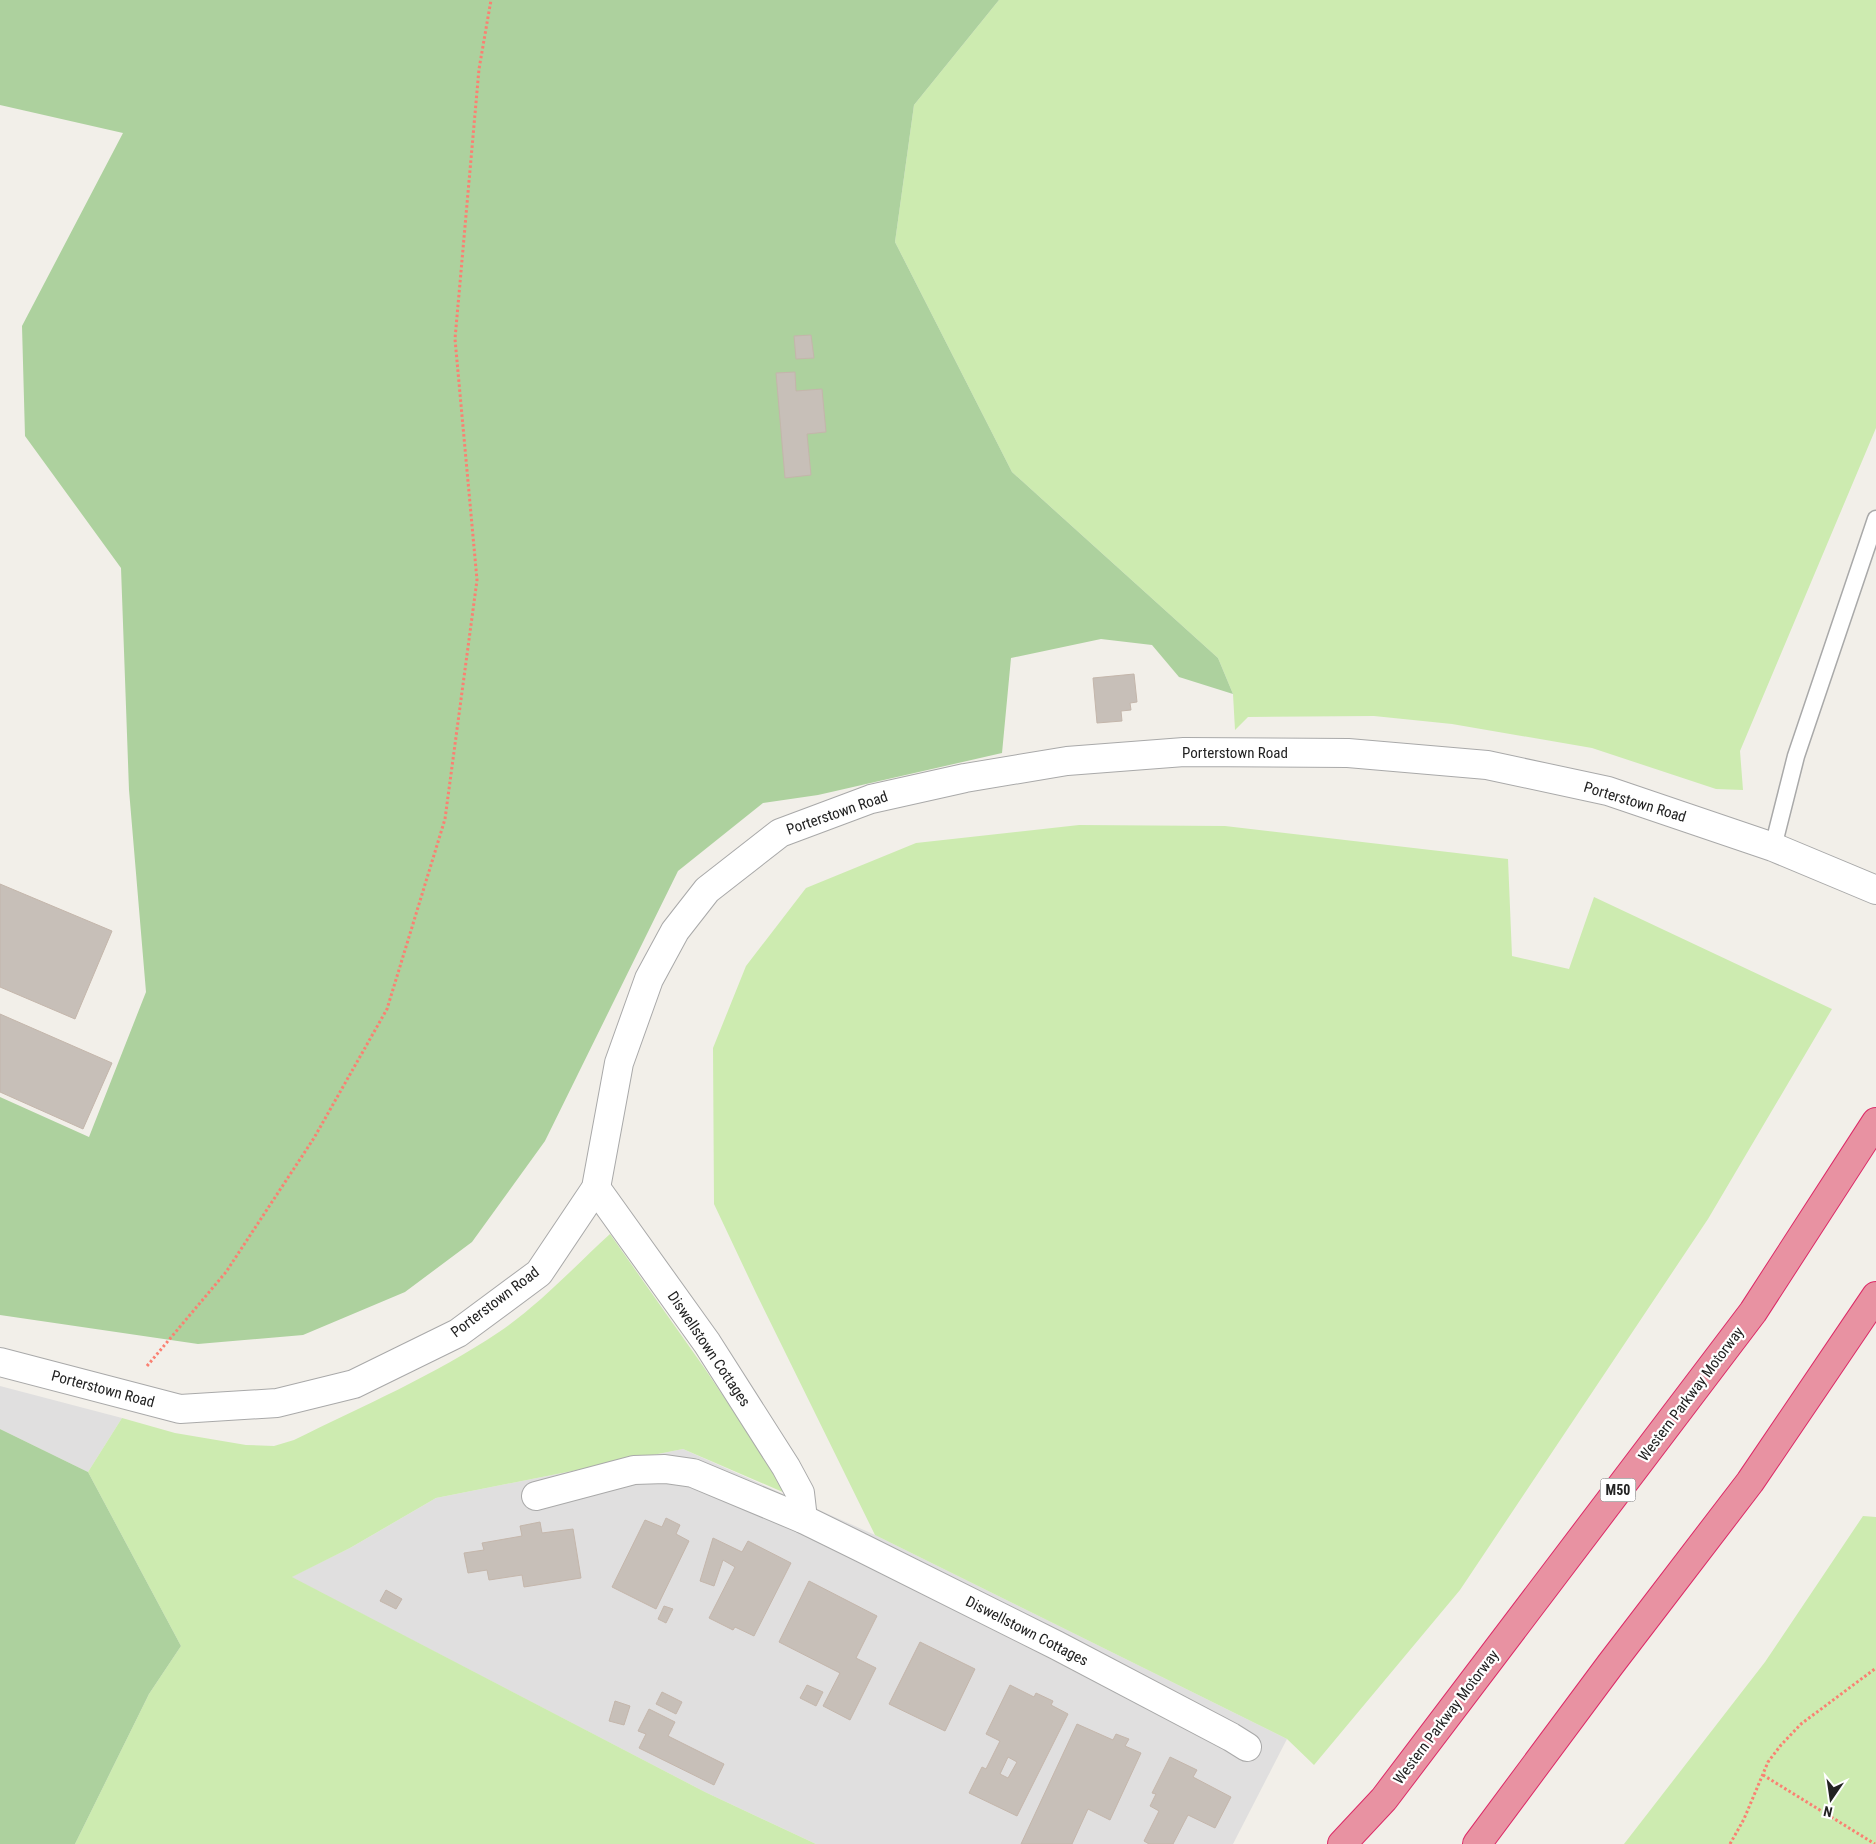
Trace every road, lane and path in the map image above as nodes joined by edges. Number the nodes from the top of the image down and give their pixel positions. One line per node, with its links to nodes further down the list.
1 (491, 0): 9 (path)
2 (1876, 519): 3 (lane)
3 (1773, 847): 4 (street, Porterstown Road); 6 (street, Porterstown Road)
4 (1876, 890)
5 (1876, 1122): 15 (highway, Western Parkway Motorway / M50)
6 (596, 1188): 9 (street, Porterstown Road); 11 (street, Diswellstown Cottages)
7 (1876, 1296): 16 (highway)
8 (0, 1362): 9 (street, Porterstown Road)
9 (124, 1394)
10 (536, 1496): 11 (street, Diswellstown Cottages)
11 (803, 1519): 13 (street, Diswellstown Cottages)
12 (1876, 1668): 14 (path)
13 (1247, 1748)
14 (1762, 1774): 17 (path); 18 (path)
15 (1342, 1844)
16 (1477, 1844)
17 (1730, 1844)
18 (1875, 1844)

